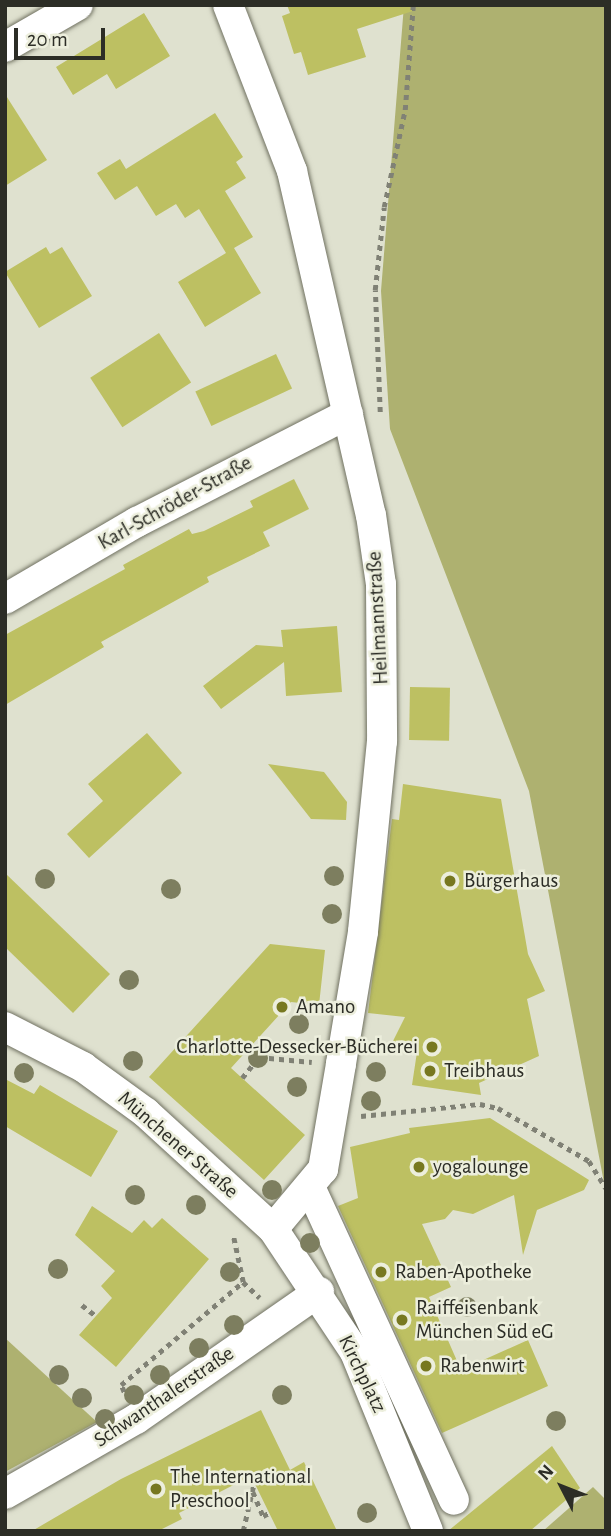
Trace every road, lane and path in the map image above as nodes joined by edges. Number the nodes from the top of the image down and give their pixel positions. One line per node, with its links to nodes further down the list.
1 (78, 5): 4 (street)
2 (228, 5): 5 (street, Heilmannstraße)
3 (414, 5): 5 (path)
4 (5, 47)
5 (350, 421): 6 (street, Karl-Schröder-Straße); 8 (street, Heilmannstraße)
6 (5, 599)
7 (5, 1027): 13 (street, Münchener Straße)
8 (341, 1064): 9 (path); 10 (street, Heilmannstraße)
9 (242, 1078)
10 (332, 1118): 11 (path); 12 (street, Heilmannstraße)
11 (606, 1188)
12 (311, 1189): 14 (street, Heilmannstraße); 22 (street)
13 (238, 1196): 14 (street, Münchener Straße); 18 (path)
14 (273, 1229): 15 (street, Kirchplatz)
15 (318, 1292): 18 (street, Schwanthalerstraße); 25 (street, Kirchplatz)
16 (82, 1305): 17 (path)
17 (96, 1316)
18 (135, 1419): 21 (street, Schwanthalerstraße)
19 (254, 1483): 20 (path)
20 (252, 1491): 23 (path); 24 (path)
21 (5, 1494)
22 (454, 1500)
23 (269, 1513)
24 (246, 1530)
25 (428, 1531)

